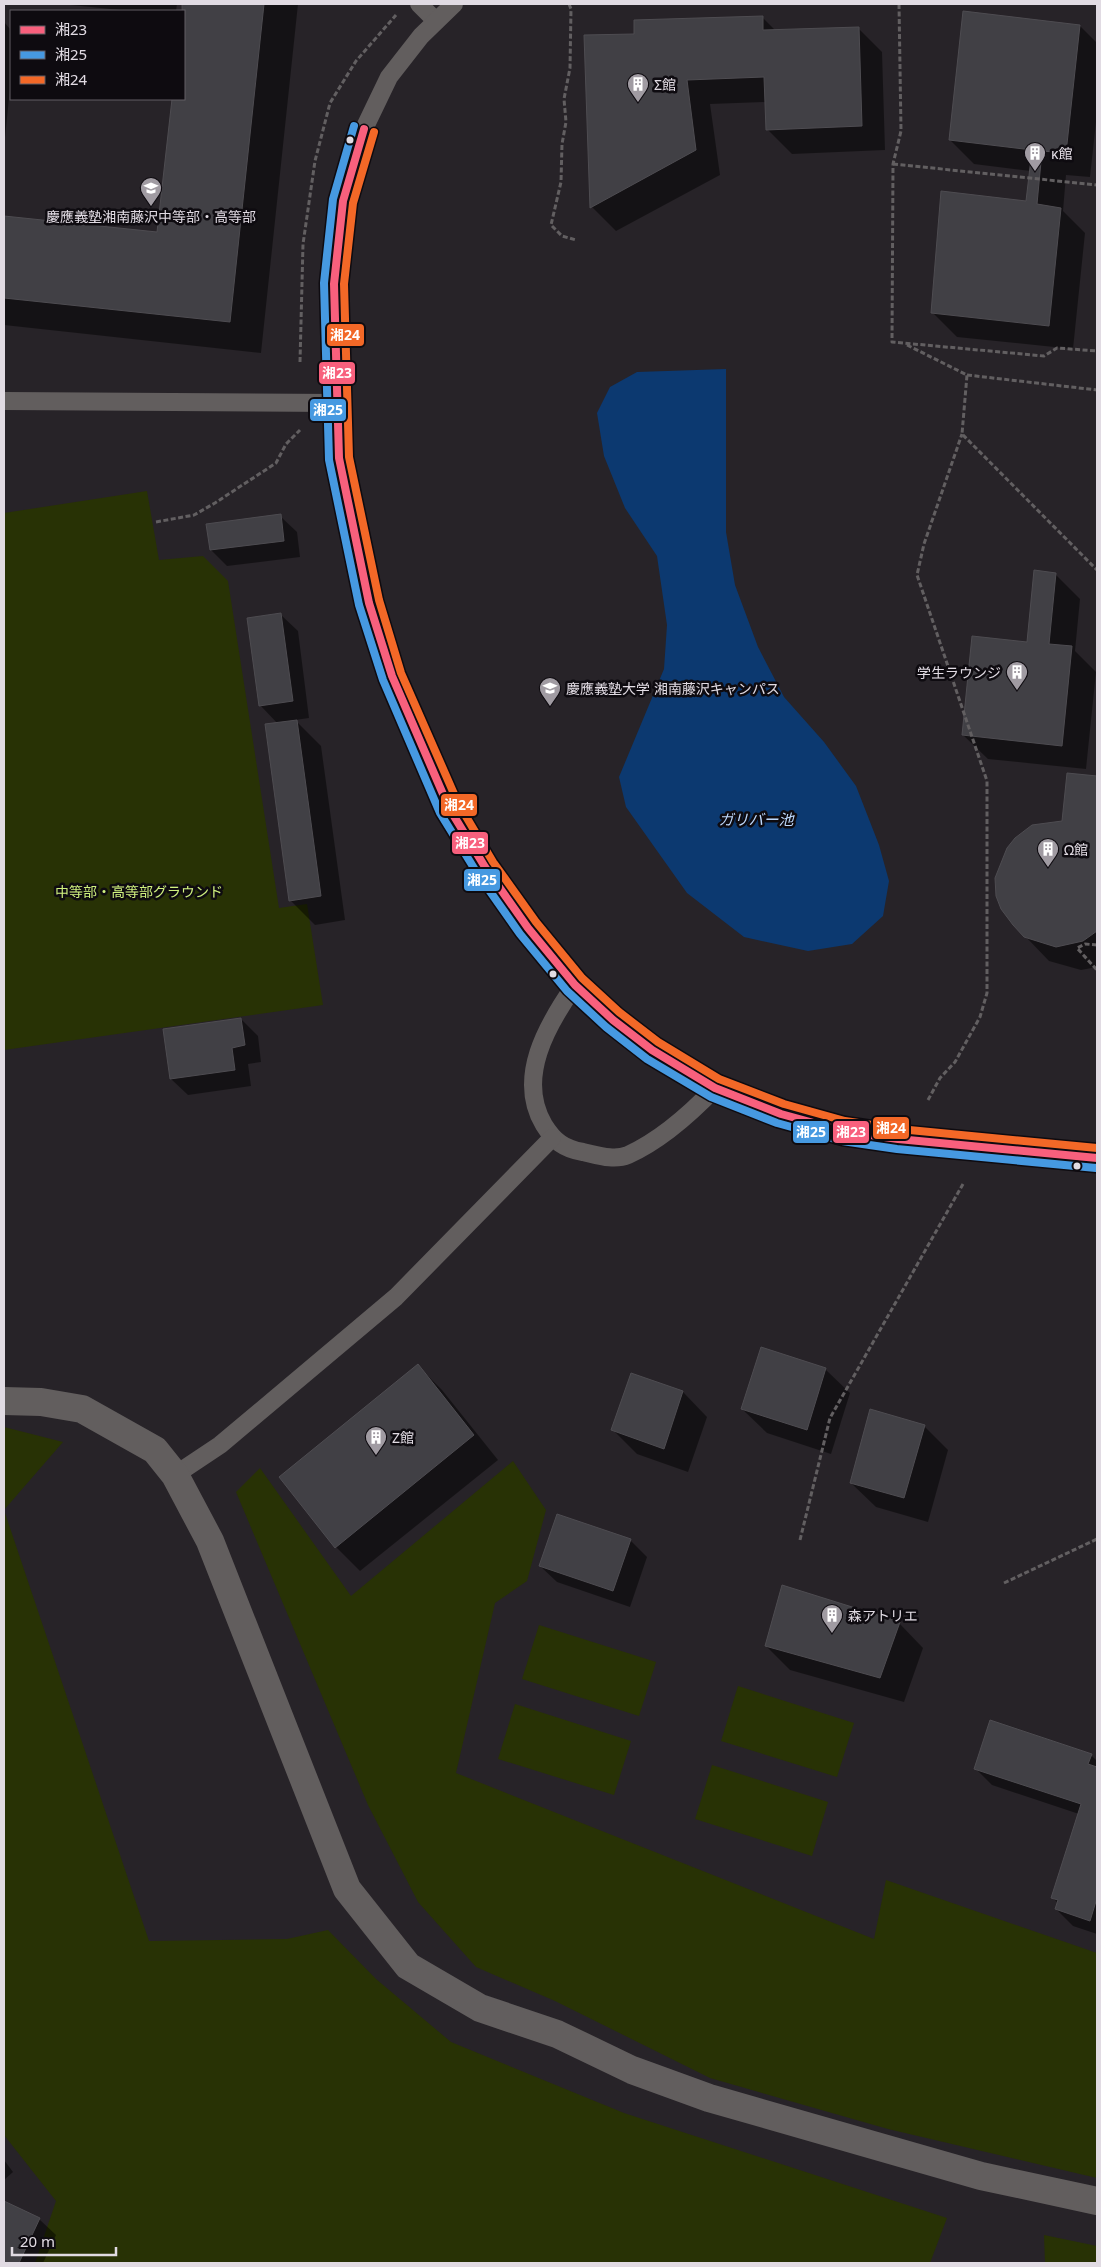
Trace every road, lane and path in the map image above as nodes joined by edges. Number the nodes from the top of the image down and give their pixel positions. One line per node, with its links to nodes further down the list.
1 (419, 4): 5 (lane)
2 (454, 4): 5 (lane)
3 (569, 4): 8 (path)
4 (899, 4): 6 (path)
5 (436, 21): 14 (lane)
6 (893, 164): 7 (path); 9 (path)
7 (1097, 185)
8 (576, 240)
9 (904, 343): 10 (path); 11 (path)
10 (1097, 351)
11 (967, 374): 12 (path); 16 (path)
12 (1097, 390)
13 (4, 401): 14 (lane)
14 (336, 403): 21 (lane)
15 (300, 430): 17 (path)
16 (962, 434): 18 (path); 23 (path)
17 (156, 522)
18 (1097, 570)
19 (1097, 945): 20 (path)
20 (1097, 970)
21 (575, 985): 22 (lane); 24 (lane)
22 (715, 1088): 24 (lane); 25 (lane)
23 (928, 1100)
24 (552, 1138): 28 (lane)
25 (1097, 1158)
26 (964, 1184): 30 (path)
27 (4, 1401): 28 (street)
28 (176, 1474): 32 (street)
29 (1097, 1539): 31 (path)
30 (800, 1540)
31 (1004, 1583)
32 (1097, 2201)

